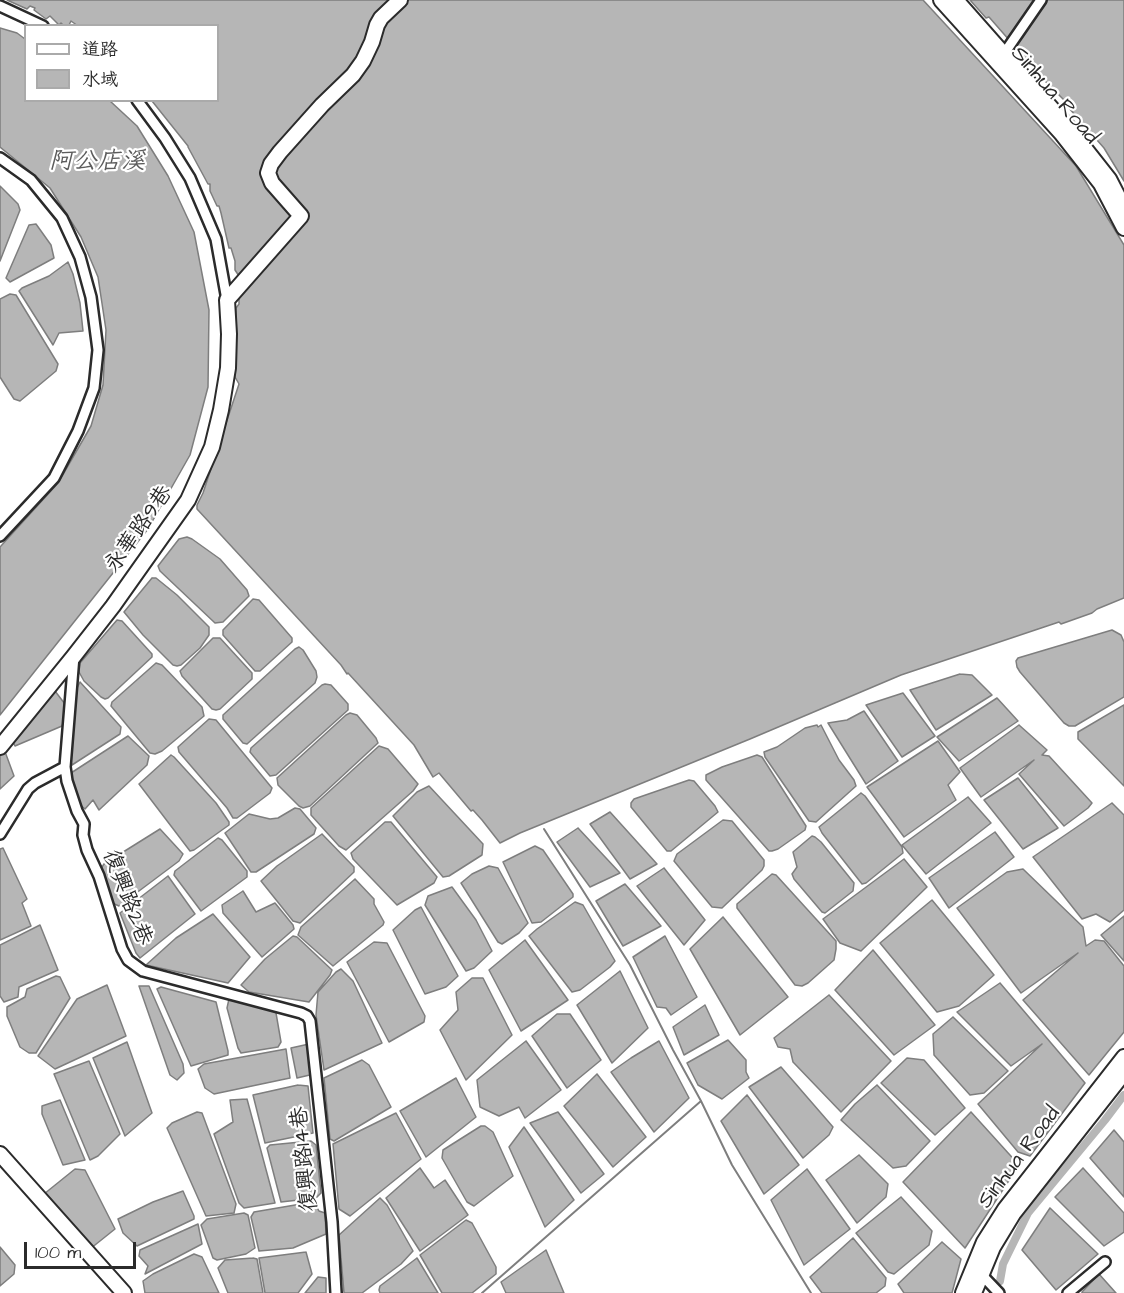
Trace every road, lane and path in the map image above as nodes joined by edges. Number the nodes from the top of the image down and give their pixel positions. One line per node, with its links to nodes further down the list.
1 (400, 0): 12 (street)
2 (941, 0): 7 (street, Sinhua Road)
3 (956, 0): 7 (street, Sinhua Road)
4 (1041, 0): 7 (street)
5 (0, 6): 6 (street)
6 (39, 24)
7 (1001, 58): 10 (street, Sinhua Road); 11 (street, Sinhua Road)
8 (138, 102): 12 (street, 永華路9巷)
9 (0, 158): 13 (street)
10 (1124, 208)
11 (1124, 228)
12 (227, 300): 14 (street, 永華路9巷)
13 (0, 536)
14 (74, 656): 15 (street, 永華路9巷); 16 (street, 復興路2巷)
15 (0, 747)
16 (65, 767): 17 (street); 18 (street, 復興路2巷)
17 (0, 834)
18 (310, 1021): 25 (street, 復興路14巷)
19 (1124, 1057): 23 (street, Sinhua Road)
20 (1124, 1073): 23 (street, Sinhua Road)
21 (0, 1154): 24 (street)
22 (1105, 1262): 29 (street)
23 (978, 1270): 26 (street, Sinhua Road); 27 (street, Sinhua Road); 28 (street)
24 (124, 1293)
25 (336, 1293)
26 (963, 1293)
27 (974, 1293)
28 (999, 1293)
29 (1068, 1293)

